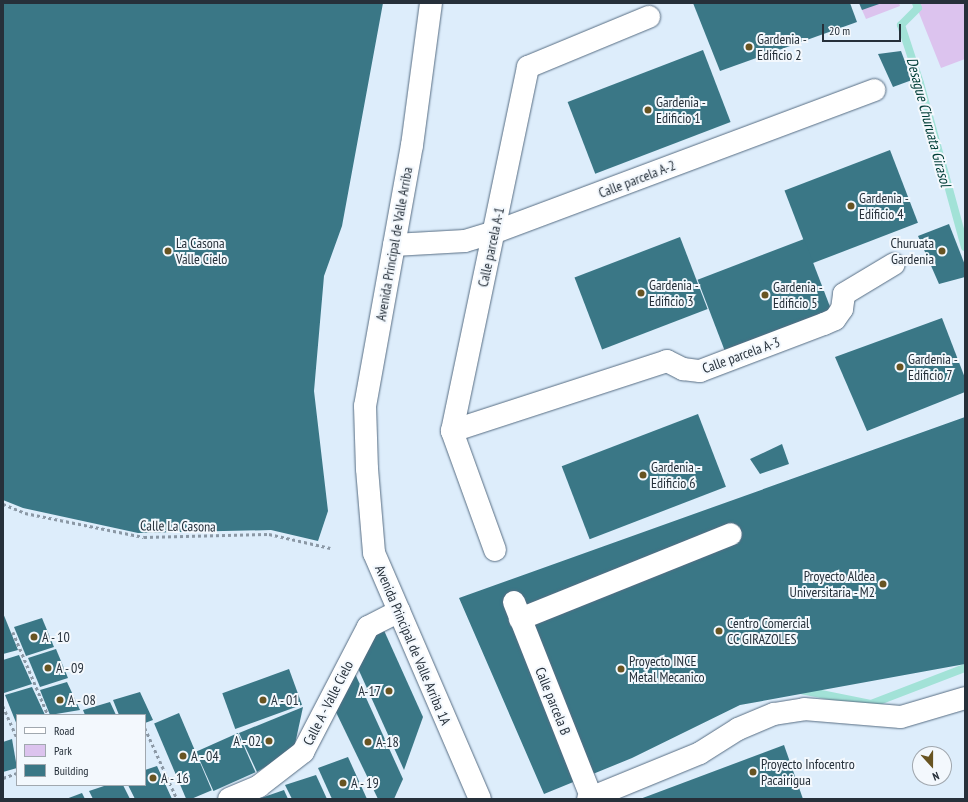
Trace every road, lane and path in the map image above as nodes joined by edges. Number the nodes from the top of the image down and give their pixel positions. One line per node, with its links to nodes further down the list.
1 (430, 3): 5 (street, Avenida Principal de Valle Arriba)
2 (649, 17): 4 (street, Calle parcela A-1)
3 (874, 90): 4 (street, Calle parcela A-2)
4 (494, 232): 5 (street, Calle parcela A-2); 7 (street, Calle parcela A-1)
5 (394, 245): 8 (street, Avenida Principal de Valle Arriba)
6 (894, 264): 7 (street, Calle parcela A-3)
7 (452, 431): 12 (street)
8 (369, 485): 13 (street, Avenida Principal de Valle Arriba 1A)
9 (3, 504): 11 (path, Calle La Casona)
10 (731, 534): 22 (street, Calle parcela B)
11 (330, 548)
12 (495, 550)
13 (399, 611): 24 (street, Calle A - Valle Cielo); 25 (street, Avenida Principal de Valle Arriba 1A)
14 (13, 632): 17 (path)
15 (965, 698): 22 (street)
16 (3, 706): 19 (path)
17 (48, 714)
18 (146, 730): 23 (path)
19 (16, 736)
20 (16, 772): 21 (path)
21 (3, 778)
22 (591, 798)
23 (177, 799)
24 (229, 799)
25 (480, 799)

